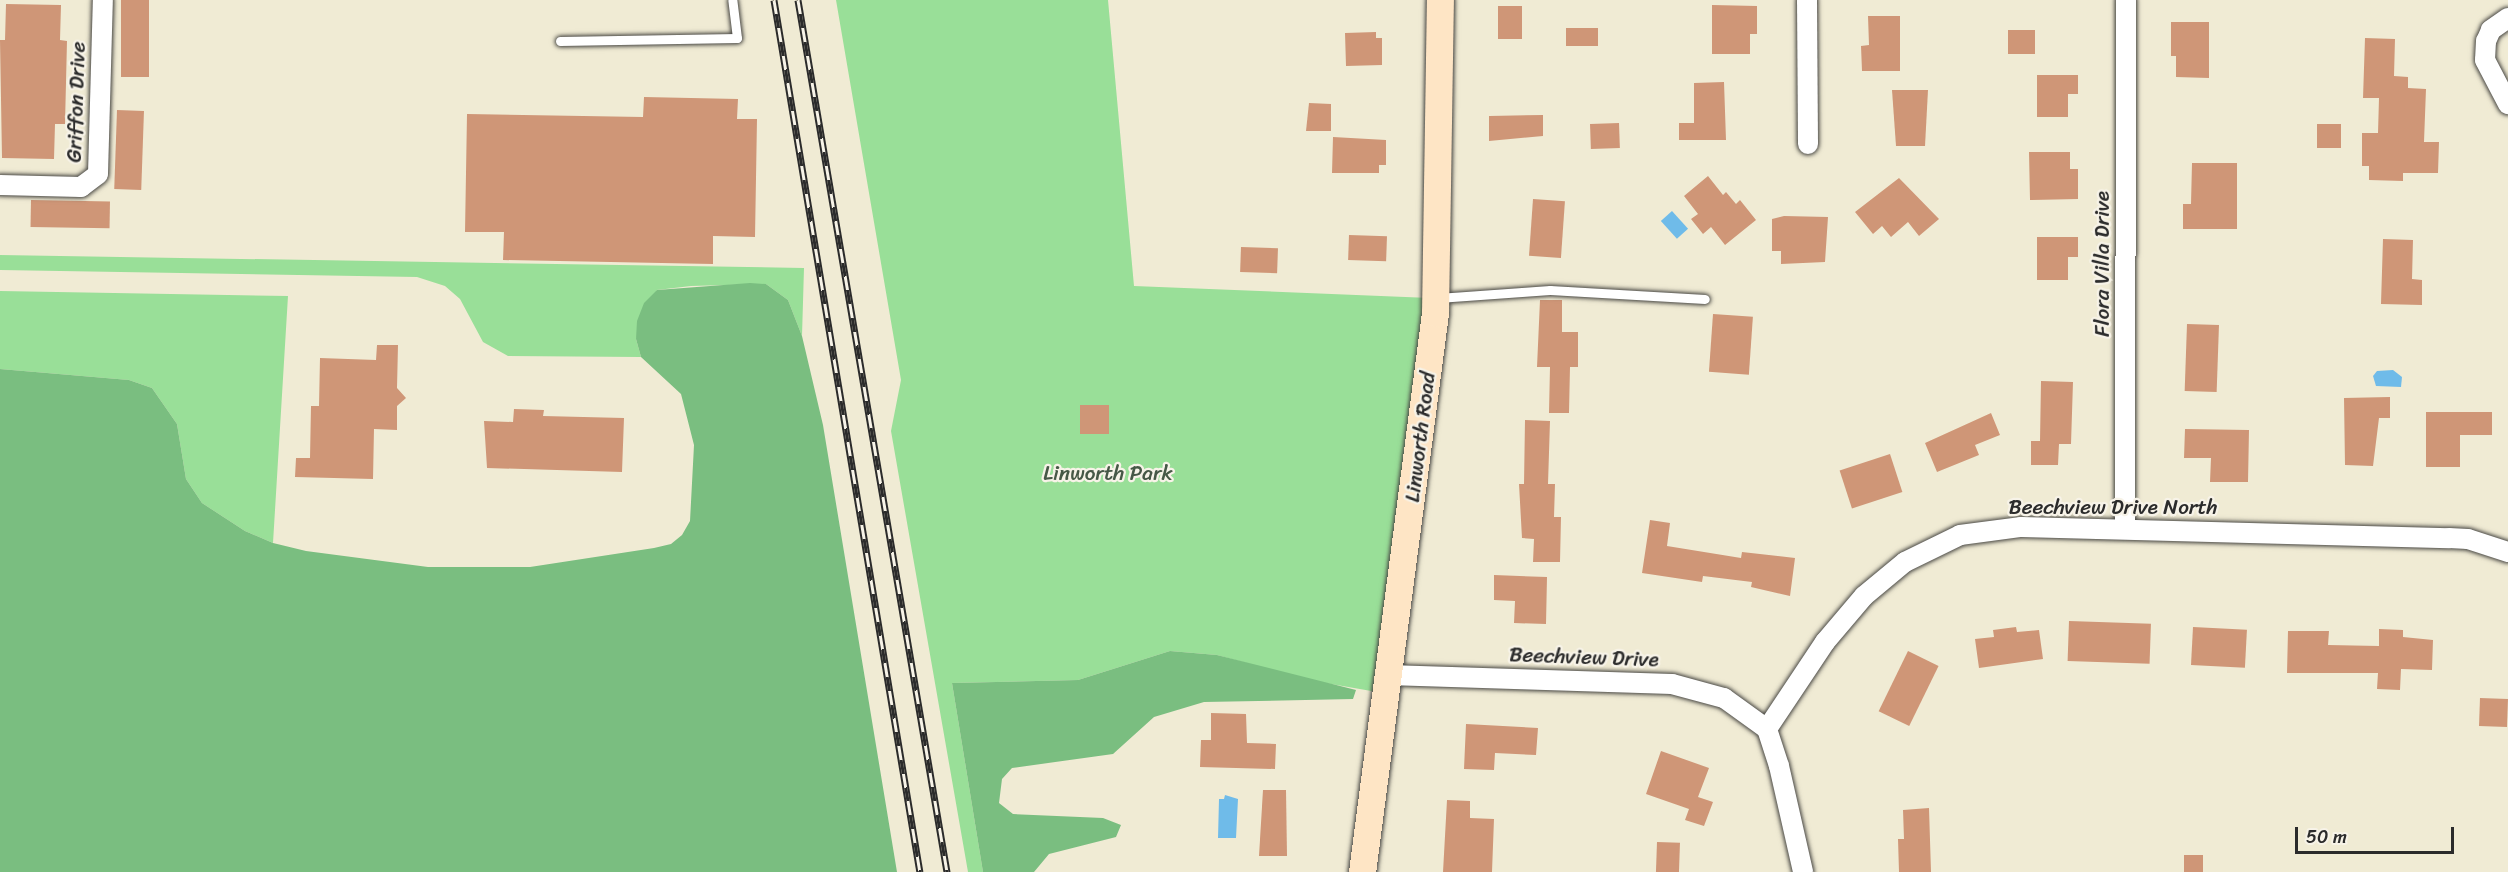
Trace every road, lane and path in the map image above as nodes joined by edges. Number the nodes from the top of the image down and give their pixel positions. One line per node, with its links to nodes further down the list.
1 (103, 0): 10 (street, Griffon Drive)
2 (732, 0): 7 (lane)
3 (1440, 0): 11 (main road, Linworth Road)
4 (1807, 0): 9 (street)
5 (2126, 0): 13 (street, Flora Villa Drive)
6 (2508, 18): 8 (street)
7 (560, 41)
8 (2508, 104)
9 (1808, 144)
10 (0, 185)
11 (1436, 298): 12 (lane); 15 (main road, Linworth Road)
12 (1705, 299)
13 (2126, 529): 14 (street, Beechview Drive North); 16 (street, Beechview Drive North)
14 (2508, 552)
15 (1388, 675): 16 (street, Beechview Drive); 17 (main road, Linworth Road)
16 (1767, 729): 18 (street)
17 (1362, 872)
18 (1803, 872)

